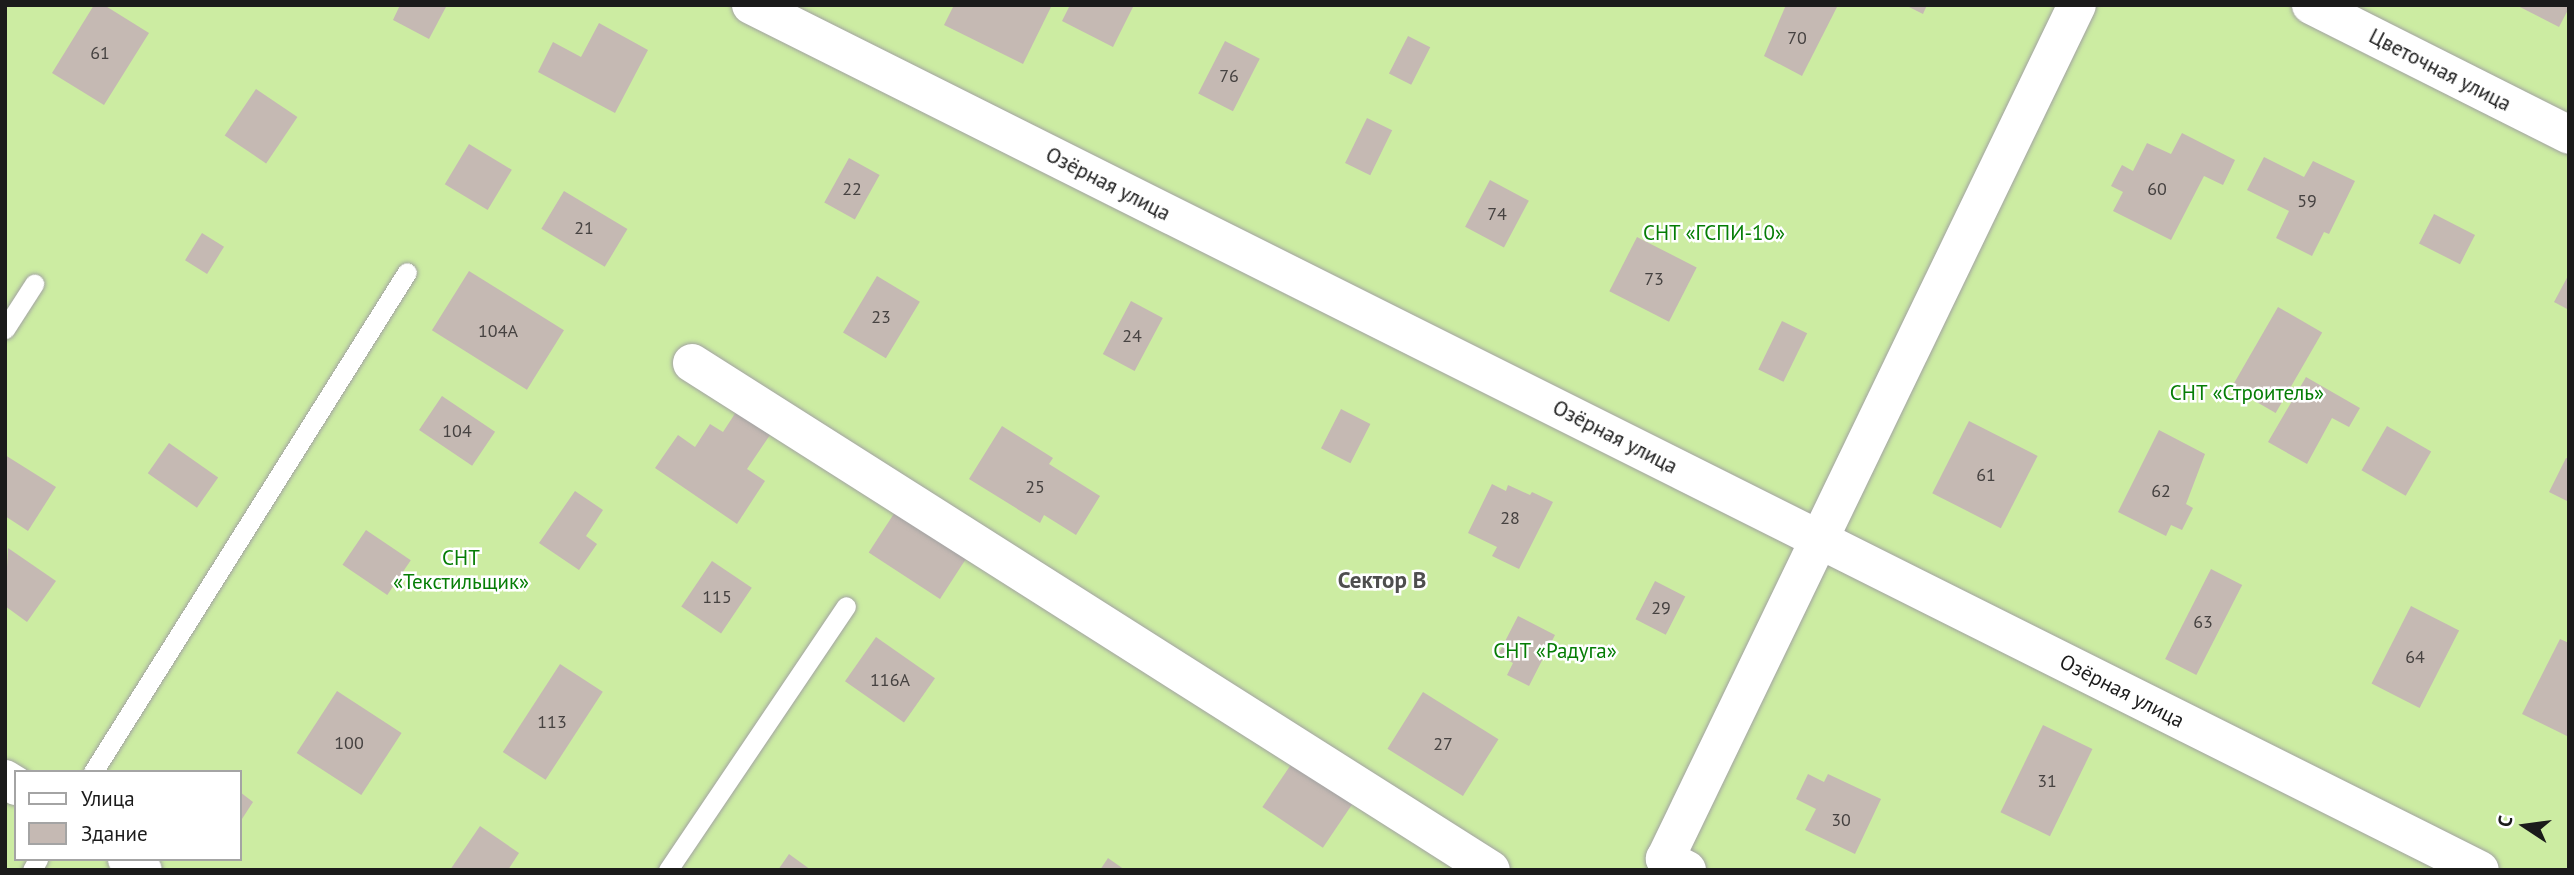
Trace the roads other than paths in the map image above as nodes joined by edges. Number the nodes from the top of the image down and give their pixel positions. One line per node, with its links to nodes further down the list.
1 (751, 5): 9 (street, Озёрная улица)
2 (2077, 5): 9 (street)
3 (2311, 5): 4 (street, Цветочная улица)
4 (2569, 135)
5 (407, 272): 11 (lane)
6 (34, 284): 7 (lane)
7 (5, 329)
8 (692, 363): 14 (street)
9 (1819, 540): 12 (street); 15 (street, Озёрная улица)
10 (846, 606): 13 (lane)
11 (94, 770)
12 (1671, 866)
13 (668, 870)
14 (1491, 870)
15 (2480, 870)

